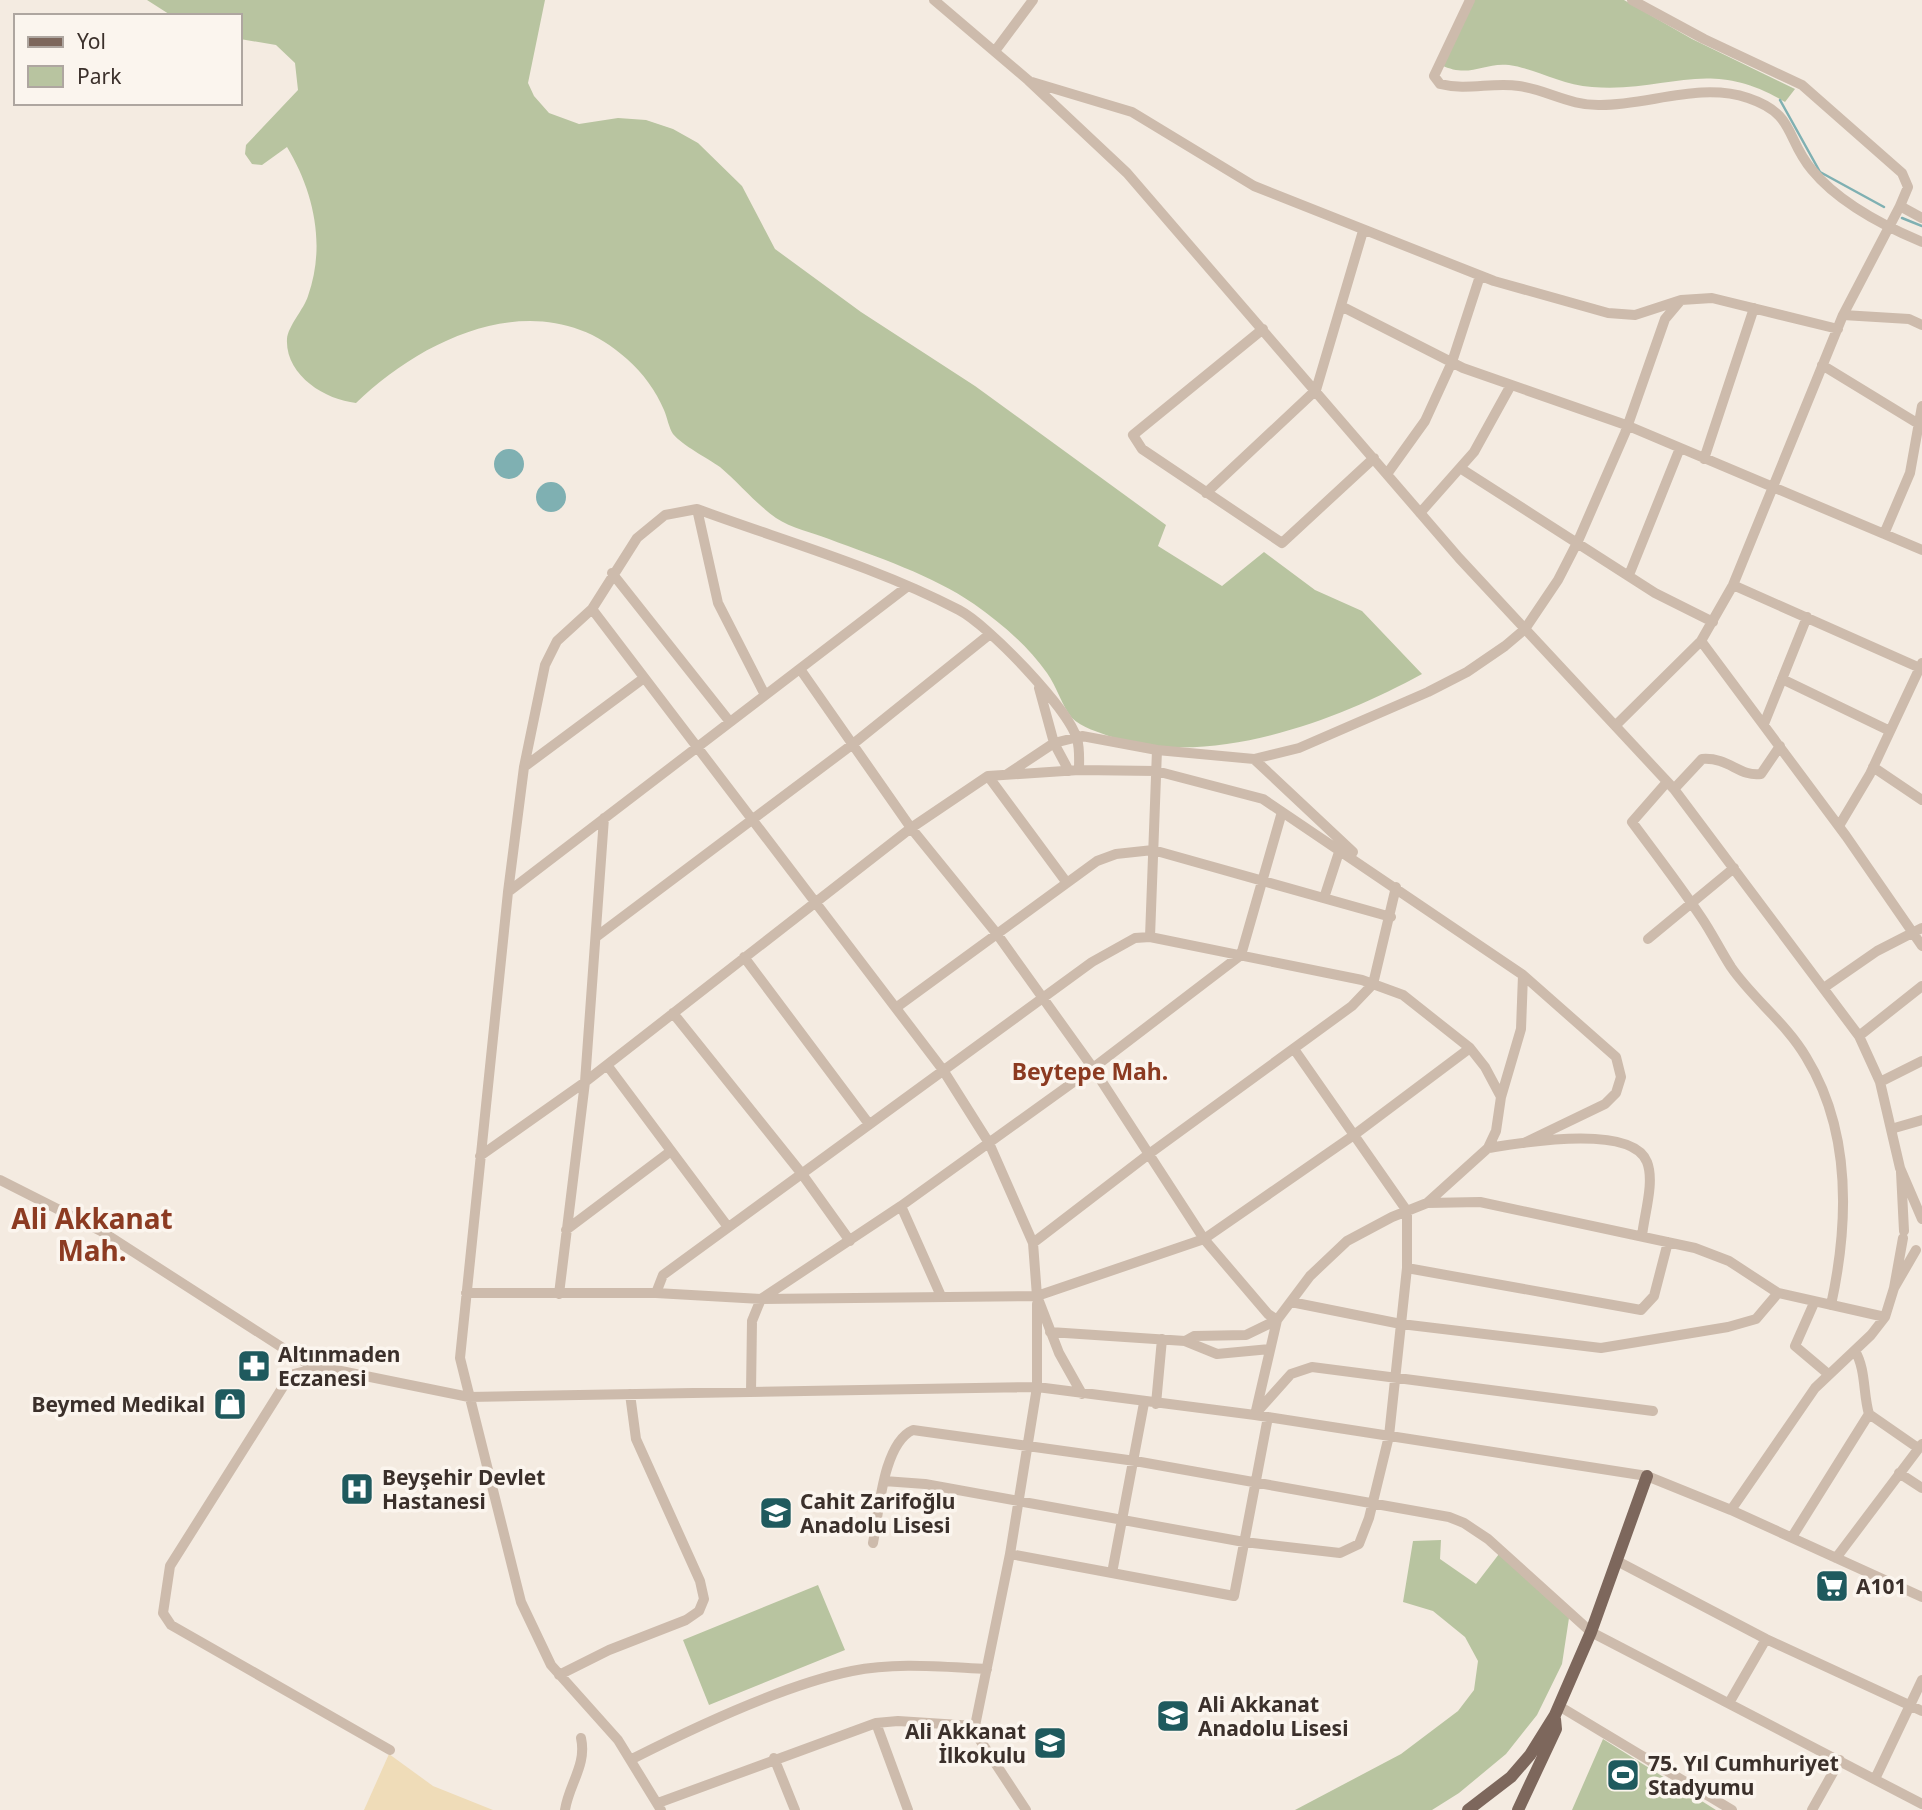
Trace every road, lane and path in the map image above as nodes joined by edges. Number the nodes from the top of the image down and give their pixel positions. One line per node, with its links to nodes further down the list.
1 (934, 0): 5 (street)
2 (1033, 0): 5 (street)
3 (1470, 0): 9 (street)
4 (1632, 0): 7 (street)
5 (995, 51): 6 (street)
6 (1028, 80): 10 (street); 18 (street)
7 (1900, 206): 8 (street); 9 (street)
8 (1922, 218)
9 (1889, 229): 11 (street); 16 (street)
10 (1363, 231): 12 (street); 14 (street)
11 (1922, 242)
12 (1480, 276): 13 (street); 20 (street)
13 (1681, 300): 15 (street); 25 (street)
14 (1341, 306): 20 (street); 23 (street)
15 (1754, 308): 19 (street); 29 (street)
16 (1843, 315): 17 (street); 19 (street)
17 (1922, 326)
18 (1263, 329): 23 (street); 33 (street)
19 (1838, 329): 21 (street)
20 (1452, 362): 22 (street); 31 (street)
21 (1822, 365): 26 (street); 32 (street)
22 (1511, 385): 25 (street); 30 (street)
23 (1316, 390): 28 (street); 33 (street)
24 (1922, 406): 26 (street)
25 (1626, 425): 27 (street); 37 (street)
26 (1920, 425): 36 (street)
27 (1680, 448): 29 (street); 40 (street)
28 (1374, 458): 31 (street); 33 (street)
29 (1704, 458): 32 (street)
30 (1460, 468): 35 (street); 37 (street)
31 (1387, 474): 35 (street)
32 (1771, 487): 36 (street); 41 (street)
33 (1206, 493)
34 (697, 509): 39 (street); 42 (street); 56 (street)
35 (1420, 513): 46 (street)
36 (1884, 534): 38 (street)
37 (1578, 541): 40 (street); 46 (street)
38 (1922, 550)
39 (612, 573): 43 (street); 57 (street)
40 (1629, 575): 45 (street)
41 (1733, 585): 44 (street); 45 (street)
42 (908, 586): 47 (street); 50 (street)
43 (592, 609): 51 (street); 68 (street)
44 (1807, 617): 49 (street); 52 (street)
45 (1713, 622): 48 (street)
46 (1525, 629): 59 (street); 67 (street)
47 (990, 634): 53 (street); 63 (street)
48 (1701, 640): 58 (street); 59 (street)
49 (1921, 665): 54 (street)
50 (800, 669): 56 (street); 63 (street)
51 (644, 678): 65 (street); 68 (street)
52 (1782, 679): 58 (street); 60 (street)
53 (1038, 684): 61 (street); 62 (street)
54 (1911, 686): 55 (street); 60 (street)
55 (1922, 692)
56 (765, 695): 57 (street)
57 (730, 722): 65 (street)
58 (1764, 724): 64 (street)
59 (1616, 725): 74 (street)
60 (1890, 731): 69 (street)
61 (1076, 737): 62 (street); 66 (street); 70 (street)
62 (1054, 743): 70 (street); 72 (street)
63 (853, 744): 78 (street); 80 (street)
64 (1780, 746): 74 (street); 79 (street)
65 (697, 747): 77 (street); 78 (street)
66 (1157, 750): 67 (street); 71 (street)
67 (1254, 759): 83 (street)
68 (524, 767): 88 (street)
69 (1873, 767): 75 (street); 79 (street)
70 (1074, 771): 71 (street); 72 (street)
71 (1156, 771): 76 (street); 82 (street)
72 (1005, 775): 73 (street)
73 (988, 776): 80 (street); 86 (street)
74 (1671, 785): 84 (street); 91 (street)
75 (1922, 800)
76 (1282, 812): 81 (street); 85 (street)
77 (604, 818): 88 (street); 95 (street)
78 (752, 818): 90 (street); 95 (street)
79 (1839, 826): 93 (street)
80 (911, 828): 90 (street); 94 (street)
81 (1340, 849): 83 (street); 89 (street)
82 (1153, 850): 85 (street); 86 (street); 96 (street)
83 (1371, 869): 87 (street)
84 (1734, 869): 91 (street); 104 (street)
85 (1262, 879): 89 (street); 99 (street)
86 (1067, 883): 94 (street)
87 (1396, 887): 92 (street); 101 (street)
88 (508, 891): 127 (street)
89 (1324, 898): 92 (street)
90 (816, 901): 100 (street); 106 (street)
91 (1691, 904): 97 (street); 155 (street)
92 (1391, 917): 102 (street)
93 (1917, 930): 98 (street); 104 (street)
94 (997, 934): 105 (street); 106 (street)
95 (596, 937): 115 (street)
96 (1150, 937): 99 (street); 105 (street)
97 (1648, 939)
98 (1922, 946)
99 (1241, 955): 102 (street); 113 (street)
100 (744, 957): 107 (street); 119 (street)
101 (1523, 975): 117 (street); 123 (street)
102 (1373, 984): 109 (street); 110 (street)
103 (1922, 986): 108 (street)
104 (1825, 987): 108 (street)
105 (1043, 998): 113 (street); 114 (street)
106 (897, 1007): 114 (street)
107 (673, 1013): 112 (street); 129 (street)
108 (1860, 1037): 116 (street)
109 (1469, 1048): 117 (street); 121 (street)
110 (1294, 1049): 121 (street); 126 (street)
111 (1922, 1061): 116 (street)
112 (607, 1065): 115 (street); 125 (street)
113 (1093, 1068): 122 (street); 126 (street)
114 (943, 1070): 119 (street); 122 (street)
115 (584, 1082): 127 (street); 136 (street)
116 (1880, 1082): 120 (street)
117 (1501, 1097): 124 (street)
118 (1922, 1119): 120 (street)
119 (870, 1124): 129 (street)
120 (1891, 1129): 128 (street)
121 (1354, 1135): 133 (street); 139 (street)
122 (989, 1143): 132 (street); 142 (street)
123 (1524, 1143): 124 (street); 138 (street)
124 (1488, 1148): 131 (street)
125 (671, 1151): 135 (street); 136 (street)
126 (1149, 1154): 139 (street); 142 (street)
127 (480, 1156): 146 (street)
128 (1900, 1168): 134 (street); 137 (street)
129 (802, 1174): 135 (street); 140 (street)
130 (0, 1180): 164 (street)
131 (1427, 1203): 133 (street); 138 (street)
132 (901, 1206): 140 (street); 150 (street)
133 (1406, 1211): 144 (street); 153 (street)
134 (1922, 1221): 137 (street)
135 (728, 1227): 147 (street)
136 (566, 1230): 149 (street)
137 (1903, 1234): 143 (street); 145 (street)
138 (1642, 1236): 141 (street)
139 (1204, 1239): 151 (street); 157 (street)
140 (850, 1241): 152 (street)
141 (1668, 1242): 144 (street); 148 (street)
142 (1033, 1243): 151 (street)
143 (1920, 1250): 145 (street)
144 (1407, 1268): 158 (street)
145 (1894, 1289): 156 (street)
146 (466, 1293): 149 (street); 171 (street)
147 (656, 1293): 149 (street); 152 (street)
148 (1777, 1293): 154 (street); 158 (street)
149 (559, 1294)
150 (942, 1296): 151 (street); 152 (street)
151 (1037, 1296): 159 (street); 167 (street)
152 (761, 1299): 168 (street)
153 (1291, 1302): 157 (street); 158 (street)
154 (1814, 1303): 155 (street); 165 (street)
155 (1832, 1305): 156 (street)
156 (1885, 1317): 163 (street)
157 (1277, 1320): 161 (street); 162 (street)
158 (1401, 1324): 166 (street)
159 (1050, 1332): 160 (street); 170 (street)
160 (1162, 1339): 161 (street); 173 (street)
161 (1185, 1341): 162 (street)
162 (1270, 1349): 176 (street)
163 (1855, 1351): 165 (street); 175 (street)
164 (314, 1368): 171 (street); 211 (street)
165 (1827, 1373): 189 (street)
166 (1394, 1379): 174 (street); 176 (street); 178 (street)
167 (1037, 1387): 168 (street); 170 (street); 179 (street)
168 (751, 1392): 169 (street)
169 (630, 1394): 171 (street); 202 (street)
170 (1082, 1394): 172 (street)
171 (469, 1397): 202 (street)
172 (1144, 1403): 173 (street); 181 (street)
173 (1156, 1404): 176 (street)
174 (1653, 1411)
175 (1869, 1414): 180 (street); 191 (street)
176 (1255, 1415): 177 (street)
177 (1268, 1417): 178 (street); 185 (street)
178 (1389, 1436): 183 (street); 188 (street)
179 (1028, 1445): 181 (street); 184 (street); 187 (street)
180 (1920, 1446): 182 (street)
181 (1135, 1461): 185 (street); 190 (street)
182 (1899, 1473): 186 (street); 195 (street)
183 (1647, 1476): 189 (street); 196 (main road)
184 (884, 1481): 187 (street); 193 (street)
185 (1255, 1483): 188 (street); 192 (street)
186 (1922, 1488)
187 (1019, 1501): 190 (street); 194 (street)
188 (1373, 1504): 192 (street); 199 (street)
189 (1731, 1510): 191 (street)
190 (1125, 1518): 192 (street); 197 (street)
191 (1792, 1537): 195 (street)
192 (1244, 1542): 197 (street)
193 (873, 1543)
194 (1010, 1554): 197 (street); 201 (street)
195 (1836, 1558): 198 (street)
196 (1617, 1560): 199 (main road); 200 (street)
197 (1112, 1573)
198 (1922, 1597)
199 (1591, 1632): 204 (street); 206 (main road)
200 (1766, 1639): 204 (street); 205 (street)
201 (987, 1669): 209 (street); 213 (street)
202 (559, 1675): 213 (street)
203 (1922, 1680): 205 (street)
204 (1728, 1703): 214 (street)
205 (1911, 1704): 207 (street); 215 (street)
206 (1557, 1710): 222 (main road); 223 (main road); 224 (street)
207 (1922, 1711)
208 (876, 1723): 209 (street); 212 (street); 220 (street)
209 (975, 1726): 221 (street)
210 (581, 1738): 218 (street)
211 (390, 1750)
212 (774, 1758): 217 (street); 219 (street)
213 (632, 1759): 217 (street)
214 (1840, 1760): 215 (street); 225 (street)
215 (1875, 1779): 216 (street)
216 (1922, 1804)
217 (660, 1807)
218 (565, 1810)
219 (795, 1810)
220 (908, 1810)
221 (1026, 1810)
222 (1468, 1810)
223 (1518, 1810)
224 (1732, 1810)
225 (1812, 1810)

